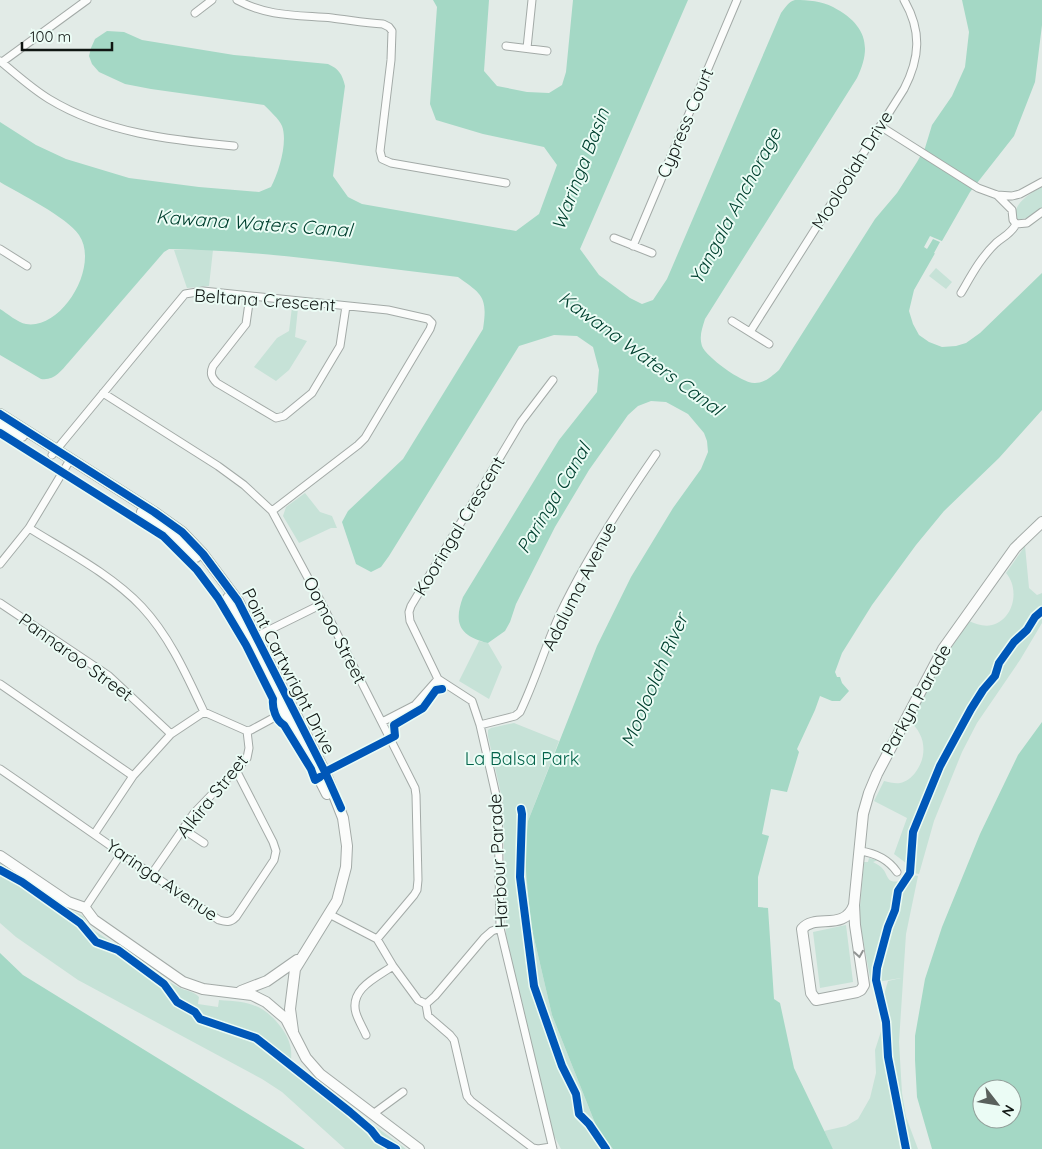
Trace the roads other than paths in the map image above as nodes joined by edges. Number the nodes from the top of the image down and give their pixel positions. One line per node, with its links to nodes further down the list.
1 (87, 0): 11 (street)
2 (212, 0): 7 (street)
3 (237, 0): 15 (street)
4 (532, 0): 9 (street)
5 (737, 0): 22 (street, Cypress Court)
6 (904, 0): 12 (street, Mooloolah Drive)
7 (195, 13)
8 (506, 46): 9 (street)
9 (527, 48): 10 (street)
10 (547, 51)
11 (1, 62): 13 (street)
12 (880, 126): 17 (street); 30 (street, Mooloolah Drive)
13 (234, 146)
14 (1042, 182): 16 (street)
15 (506, 183)
16 (1020, 194): 17 (street); 18 (street)
17 (997, 195): 18 (street)
18 (1012, 210): 20 (street)
19 (1042, 212): 20 (street)
20 (1016, 224): 26 (street)
21 (614, 238): 22 (street)
22 (633, 246): 24 (street)
23 (0, 249): 25 (street)
24 (652, 253)
25 (27, 266)
26 (961, 293)
27 (250, 296): 28 (street, Beltana Crescent); 28 (street); 33 (street, Beltana Crescent)
28 (346, 306): 39 (street, Beltana Crescent)
29 (732, 321): 30 (street)
30 (750, 332): 31 (street)
31 (769, 344)
32 (553, 380): 46 (street, Kooringal Crescent)
33 (103, 393): 36 (street, Beltana Crescent); 39 (street, Oomoo Street)
34 (0, 414): 36 (street, Point Cartwright Drive)
35 (0, 423): 36 (street, Point Cartwright Drive)
36 (54, 452): 38 (street, Point Cartwright Drive)
37 (656, 454): 51 (street, Adaluma Avenue)
38 (69, 462): 41 (street); 45 (street, Point Cartwright Drive)
39 (272, 511): 44 (street, Oomoo Street)
40 (1042, 522): 60 (street, Parkyn Parade)
41 (29, 528): 42 (street); 49 (street)
42 (0, 564)
43 (0, 603): 53 (street, Pannaroo Street)
44 (322, 604): 45 (street); 50 (street, Oomoo Street)
45 (254, 638): 48 (street, Point Cartwright Drive)
46 (438, 679): 50 (street); 51 (street, Harbour Parade)
47 (0, 684): 56 (street)
48 (289, 709): 52 (street, Alkira Street); 67 (street, Point Cartwright Drive)
49 (204, 712): 52 (street); 53 (street)
50 (382, 722): 71 (street, Oomoo Street)
51 (480, 725): 70 (street, Harbour Parade)
52 (246, 731): 55 (street, Alkira Street)
53 (171, 734): 56 (street)
54 (0, 769): 58 (street, Yaringa Avenue)
55 (236, 770): 57 (street, Alkira Street); 64 (street, Yaringa Avenue)
56 (133, 776): 58 (street)
57 (183, 829): 59 (street); 64 (street, Alkira Street)
58 (95, 833): 61 (street, Yaringa Avenue)
59 (204, 843)
60 (860, 851): 63 (street); 65 (street, Parkyn Parade)
61 (121, 854): 64 (street, Yaringa Avenue); 66 (street)
62 (0, 856): 66 (street)
63 (897, 872)
64 (151, 875)
65 (854, 906): 68 (street, Parkyn Parade); 69 (street, Parkyn Parade)
66 (84, 908): 74 (street)
67 (329, 914): 71 (street); 72 (street, Point Cartwright Drive)
68 (846, 918): 69 (street); 69 (street, Parkyn Parade, one-way to 68)
69 (855, 925)
70 (500, 928): 75 (street); 80 (street, Harbour Parade)
71 (377, 939): 73 (street)
72 (306, 948): 74 (street, Point Cartwright Drive); 76 (street, Point Cartwright Drive)
73 (393, 966): 75 (street); 77 (street)
74 (237, 992): 76 (street)
75 (426, 1004): 80 (street)
76 (293, 1031): 79 (street)
77 (366, 1035)
78 (403, 1092): 79 (street)
79 (373, 1114): 81 (street)
80 (552, 1148)
81 (419, 1149)

